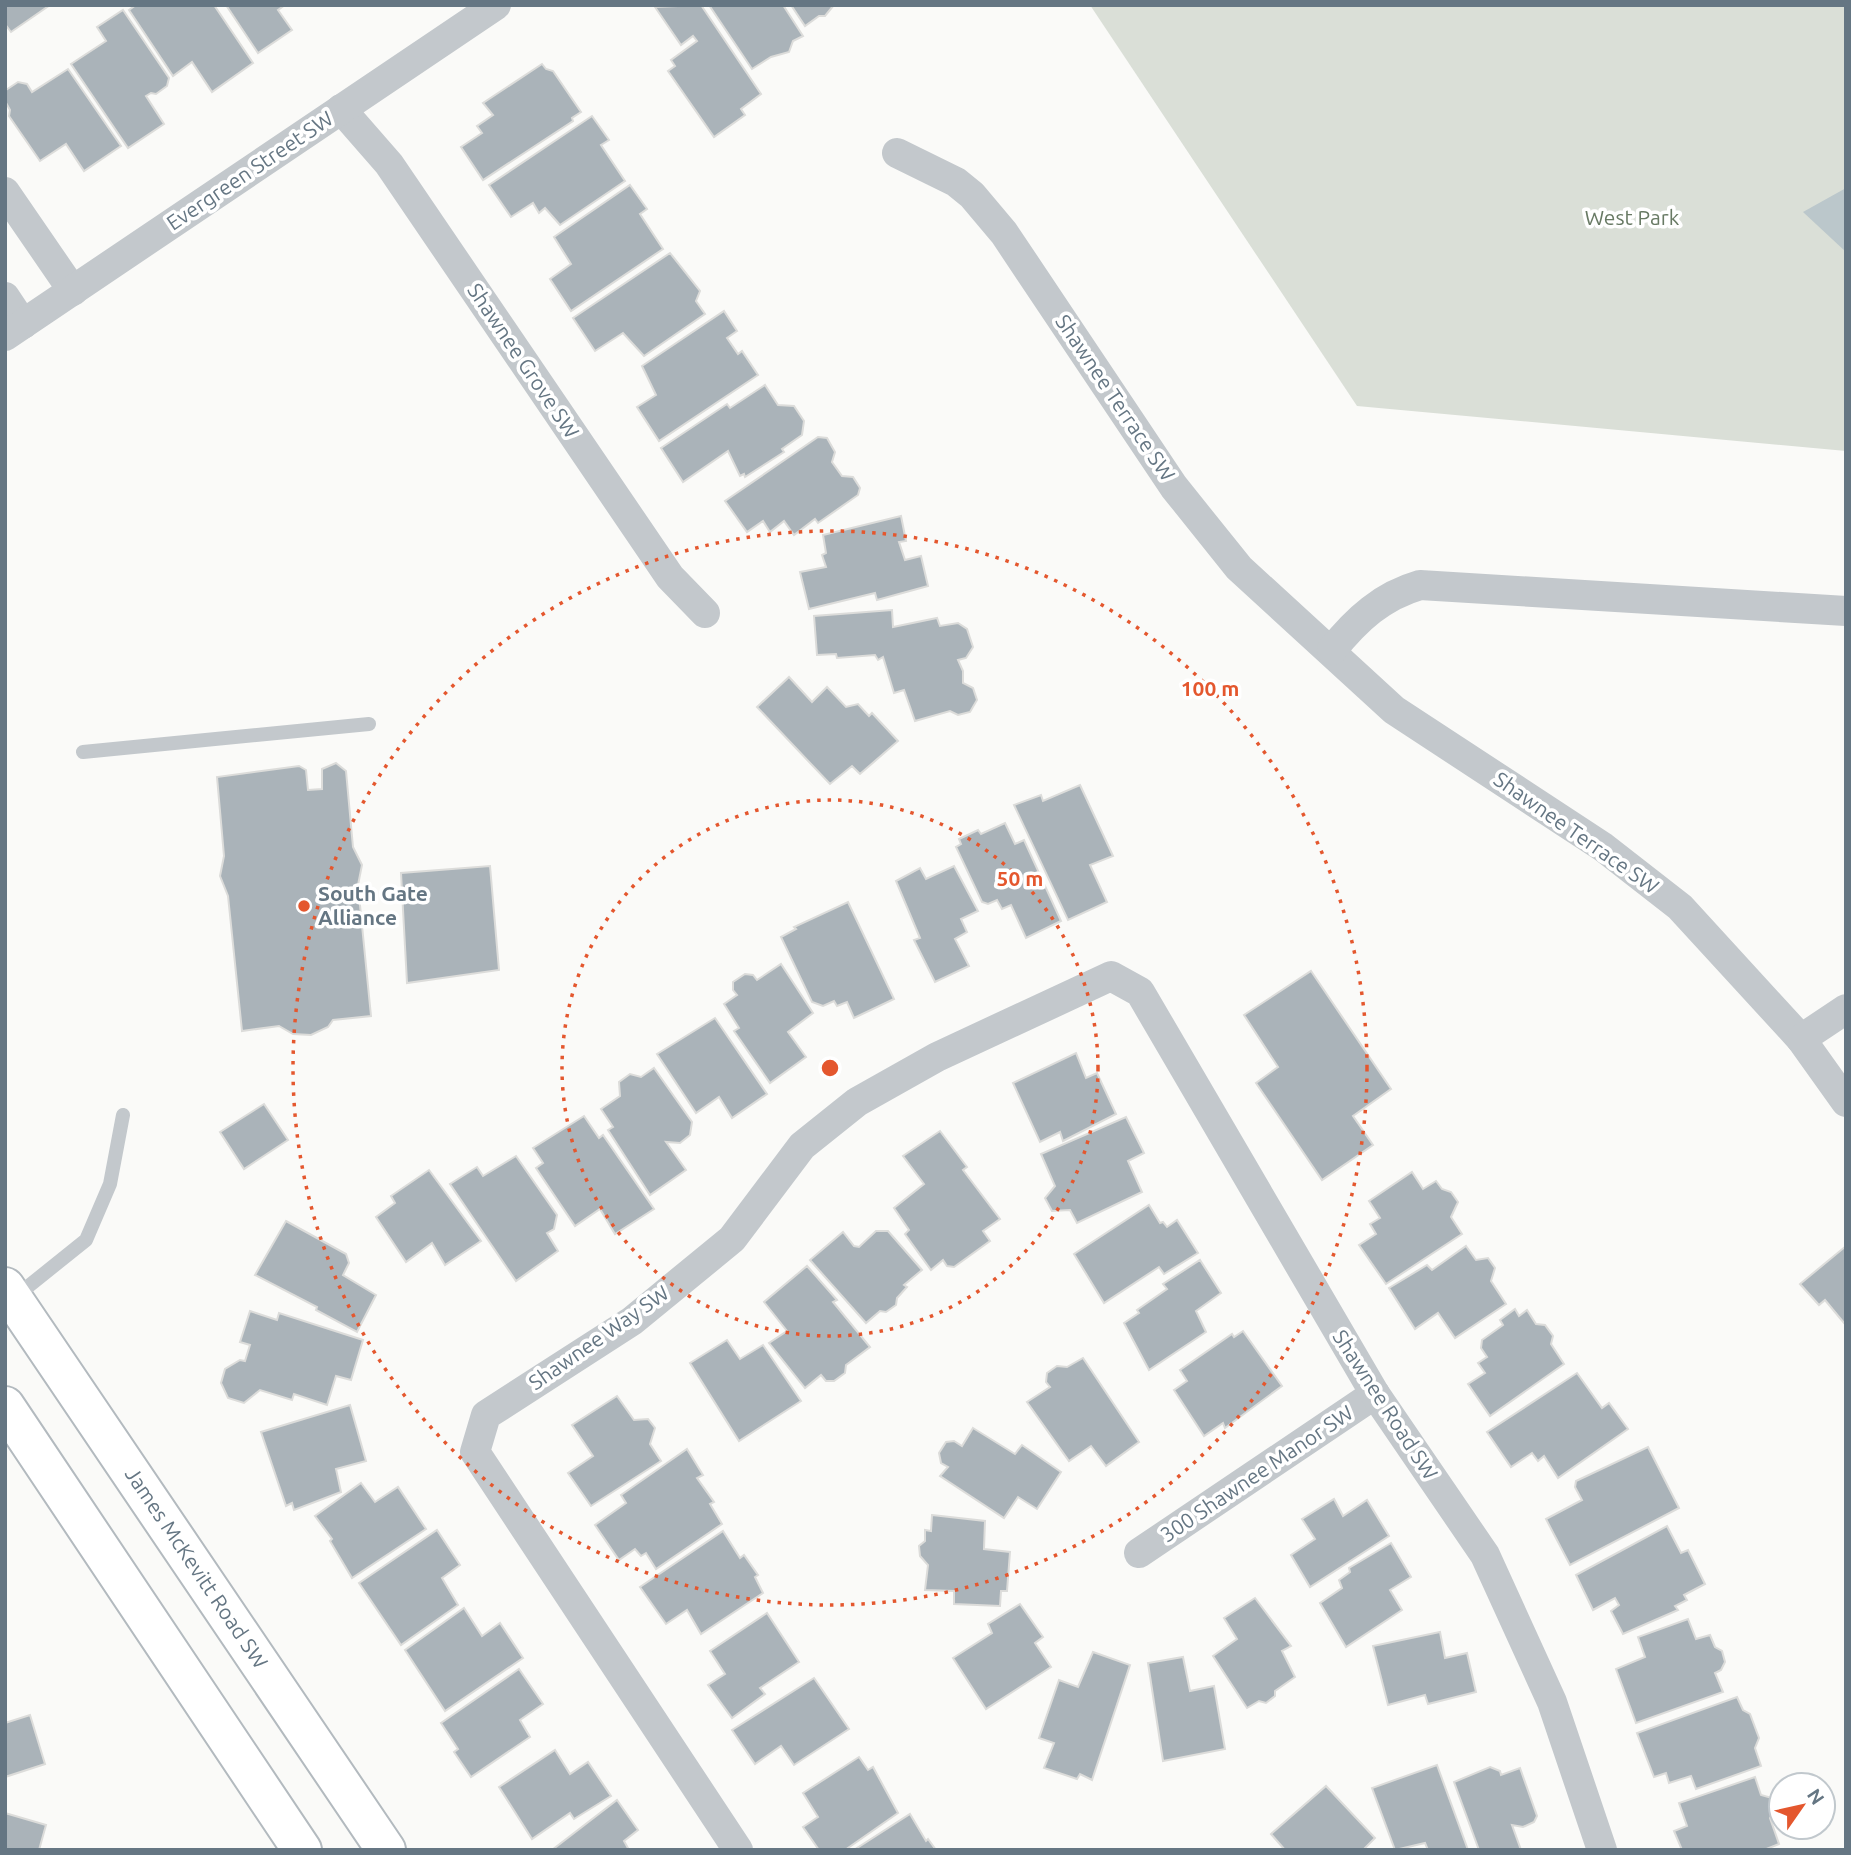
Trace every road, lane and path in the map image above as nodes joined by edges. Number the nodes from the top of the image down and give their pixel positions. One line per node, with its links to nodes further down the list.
1 (496, 5): 2 (street, Evergreen Street SW)
2 (341, 109): 5 (street, Evergreen Street SW); 9 (street, Shawnee Grove SW)
3 (897, 153): 10 (street, Shawnee Terrace SW)
4 (5, 192): 5 (street)
5 (73, 291): 7 (street, Evergreen Street SW)
6 (5, 297): 7 (street)
7 (14, 330)
8 (1846, 611): 10 (street)
9 (705, 613)
10 (1332, 650): 15 (street, Shawnee Terrace SW)
11 (369, 724): 12 (lane)
12 (83, 752)
13 (1126, 983): 19 (street, Shawnee Road SW); 24 (street, Shawnee Way SW)
14 (1846, 1009): 15 (street)
15 (1801, 1039): 16 (street, Shawnee Terrace SW)
16 (1846, 1102)
17 (123, 1115): 18 (lane)
18 (8, 1296): 23 (main road, James McKevitt Road SW)
19 (1375, 1394): 21 (street, 300 Shawnee Manor SW); 25 (street, Shawnee Road SW)
20 (5, 1406): 22 (main road)
21 (1139, 1553)
22 (302, 1850)
23 (386, 1850)
24 (738, 1850)
25 (1602, 1850)

